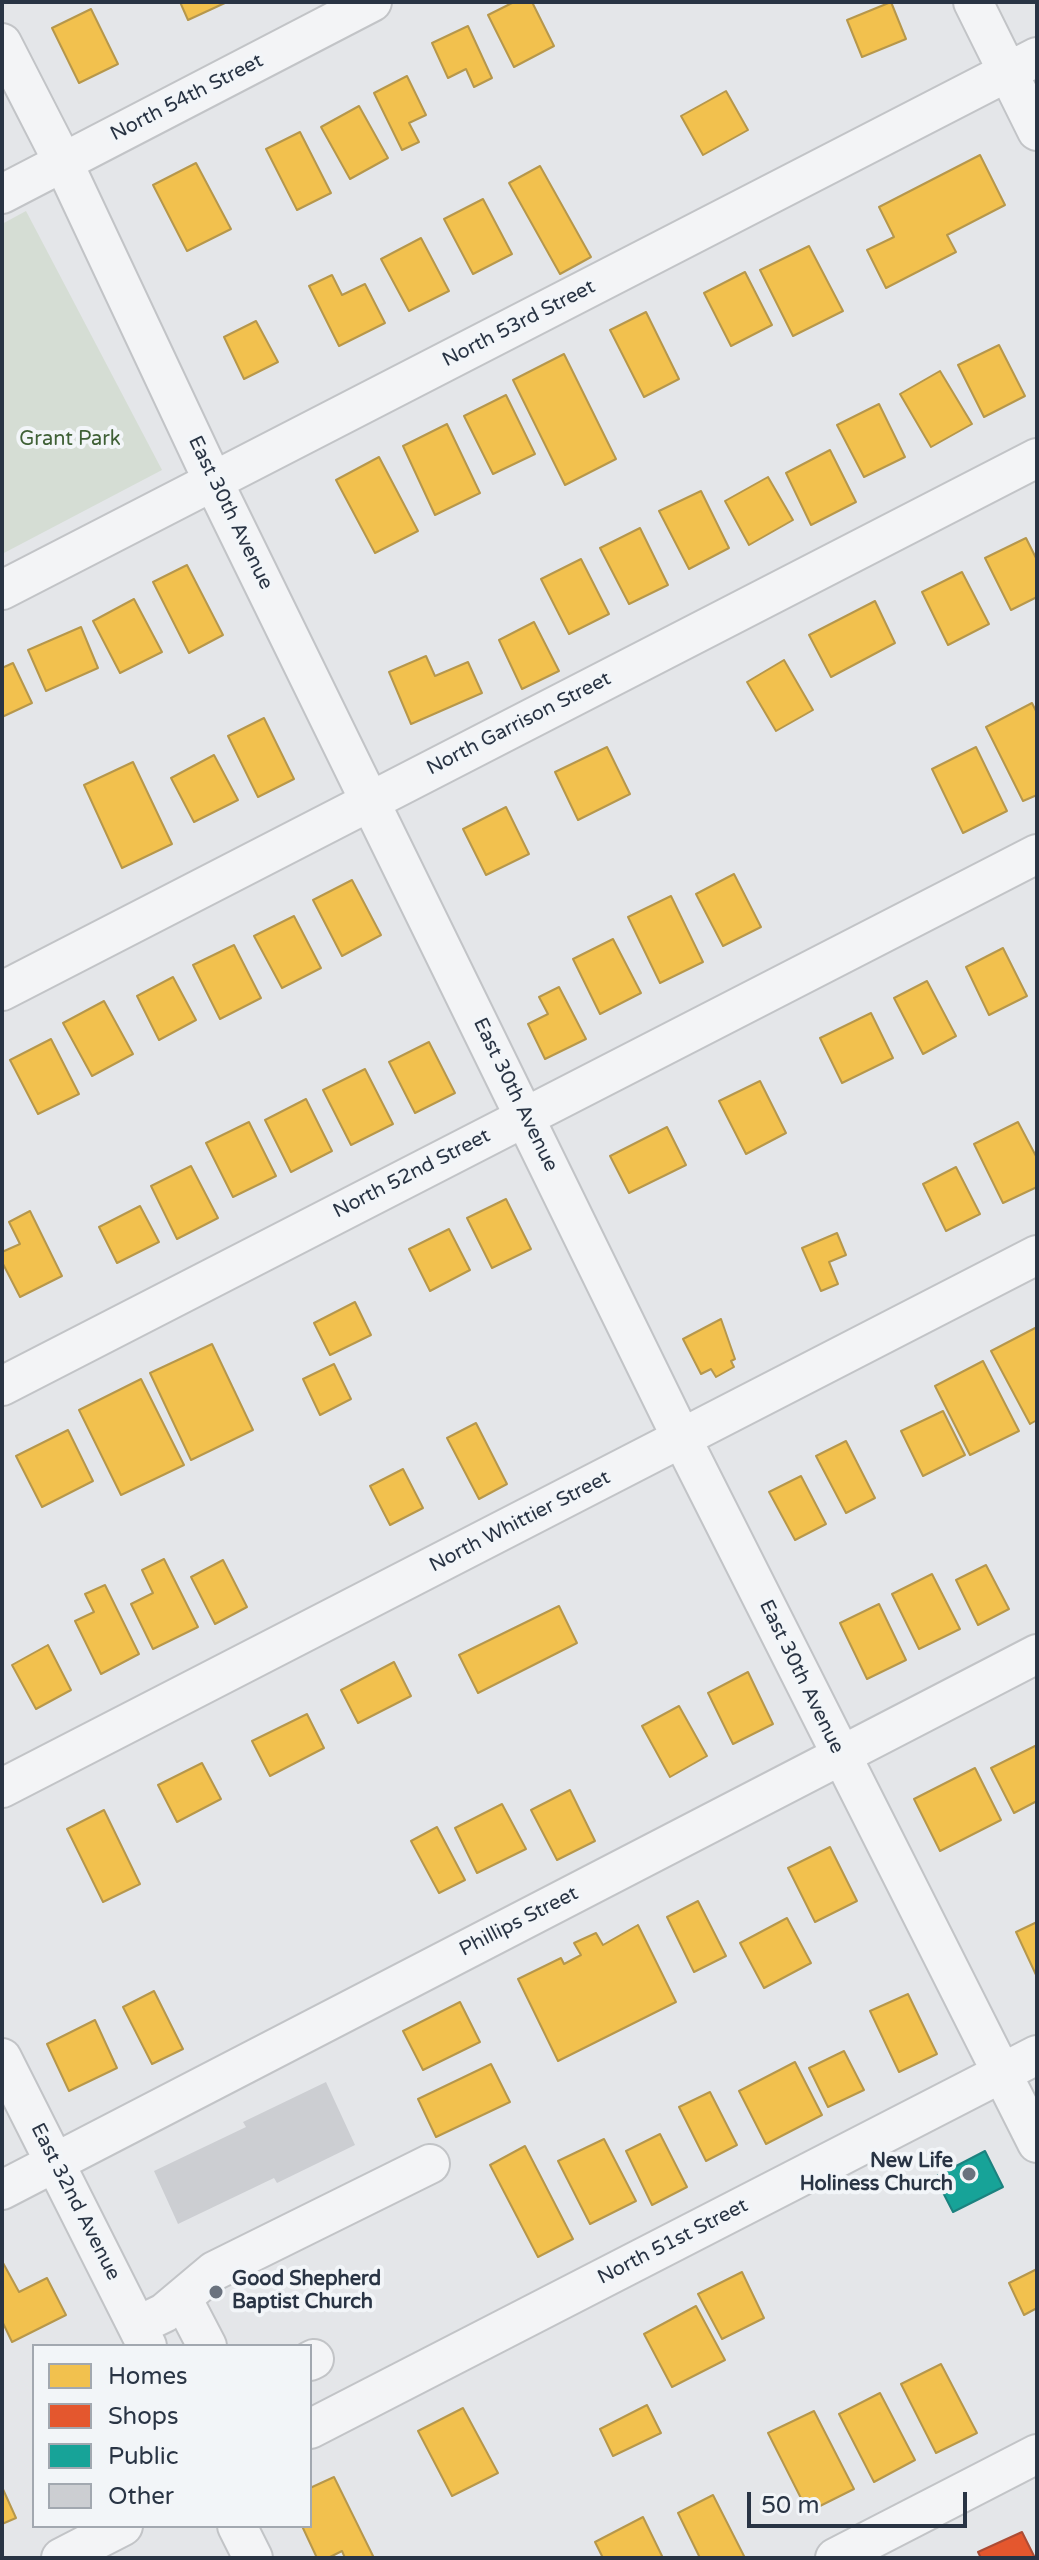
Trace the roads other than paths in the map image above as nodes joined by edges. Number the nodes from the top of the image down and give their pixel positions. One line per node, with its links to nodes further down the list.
1 (372, 2): 6 (street, North 54th Street)
2 (973, 2): 4 (street)
3 (2, 43): 6 (street, East 30th Avenue)
4 (1022, 65): 5 (street); 9 (street, North 53rd Street)
5 (1037, 131)
6 (63, 162): 7 (street, North 54th Street); 9 (street, East 30th Avenue)
7 (2, 194)
8 (1037, 458): 11 (street, North Garrison Street)
9 (213, 481): 10 (street, North 53rd Street); 11 (street, East 30th Avenue)
10 (2, 590)
11 (372, 800): 13 (street, North Garrison Street); 14 (street, East 30th Avenue)
12 (1037, 854): 14 (street, North 52nd Street)
13 (2, 991)
14 (525, 1116): 16 (street, North 52nd Street); 17 (street, East 30th Avenue)
15 (1037, 1255): 17 (street, North Whittier Street)
16 (2, 1386)
17 (682, 1439): 19 (street, East 30th Avenue); 20 (street, North Whittier Street)
18 (1037, 1654): 19 (street, Phillips Street)
19 (840, 1756): 23 (street, East 30th Avenue); 25 (street, Phillips Street)
20 (2, 1788)
21 (1037, 2055): 23 (street, North 51st Street)
22 (2, 2058): 25 (street, East 32nd Avenue)
23 (1003, 2073): 24 (street, East 30th Avenue); 31 (street, North 51st Street)
24 (1037, 2143)
25 (56, 2162): 27 (street, Phillips Street); 29 (street, East 32nd Avenue)
26 (430, 2164): 28 (street)
27 (2, 2190)
28 (182, 2298): 29 (street); 30 (street)
29 (142, 2336)
30 (206, 2344)
31 (312, 2428)
32 (1037, 2454): 37 (street)
33 (119, 2528): 35 (street)
34 (238, 2528): 36 (street)
35 (61, 2558)
36 (253, 2558)
37 (835, 2558)

